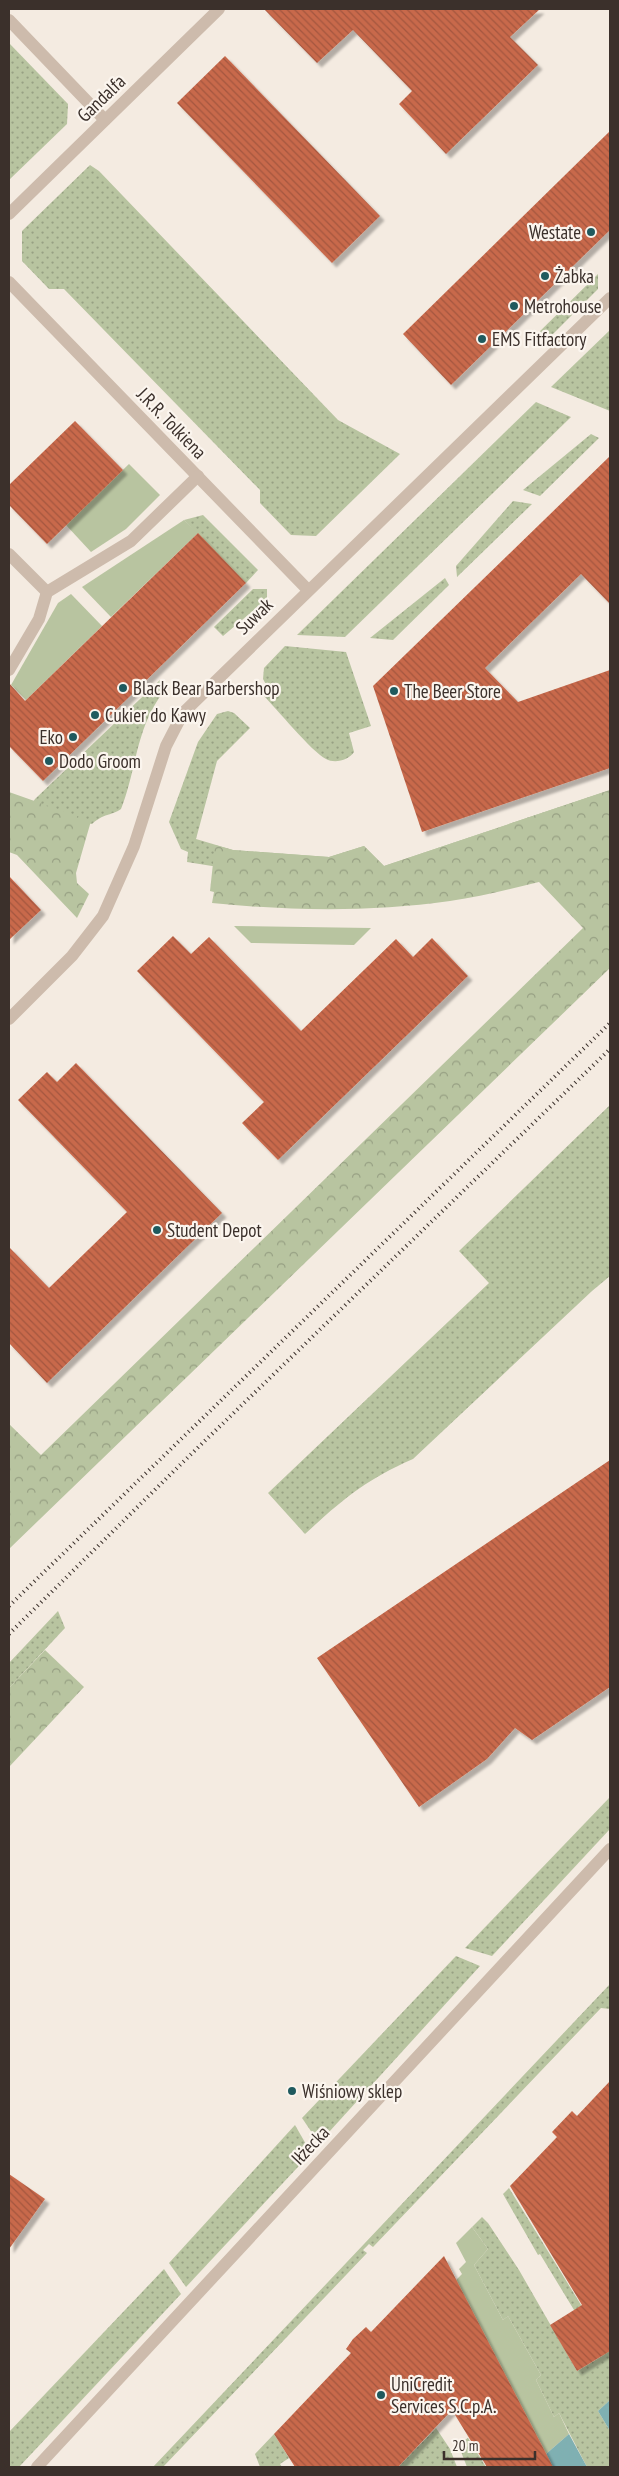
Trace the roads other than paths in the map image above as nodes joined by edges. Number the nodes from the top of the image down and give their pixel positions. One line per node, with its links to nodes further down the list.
1 (219, 9): 3 (street, Gandalfa)
2 (9, 20): 3 (street)
3 (105, 120): 4 (street, Gandalfa)
4 (9, 214)
5 (9, 282): 7 (street, J.R.R. Tolkiena)
6 (610, 298): 9 (street, Suwak)
7 (198, 476): 9 (street, J.R.R. Tolkiena); 10 (street)
8 (9, 554): 10 (street)
9 (308, 590): 12 (street, Suwak)
10 (47, 592): 11 (street)
11 (9, 670)
12 (9, 1019)
13 (610, 1849): 14 (street, Iłżecka)
14 (37, 2467)

